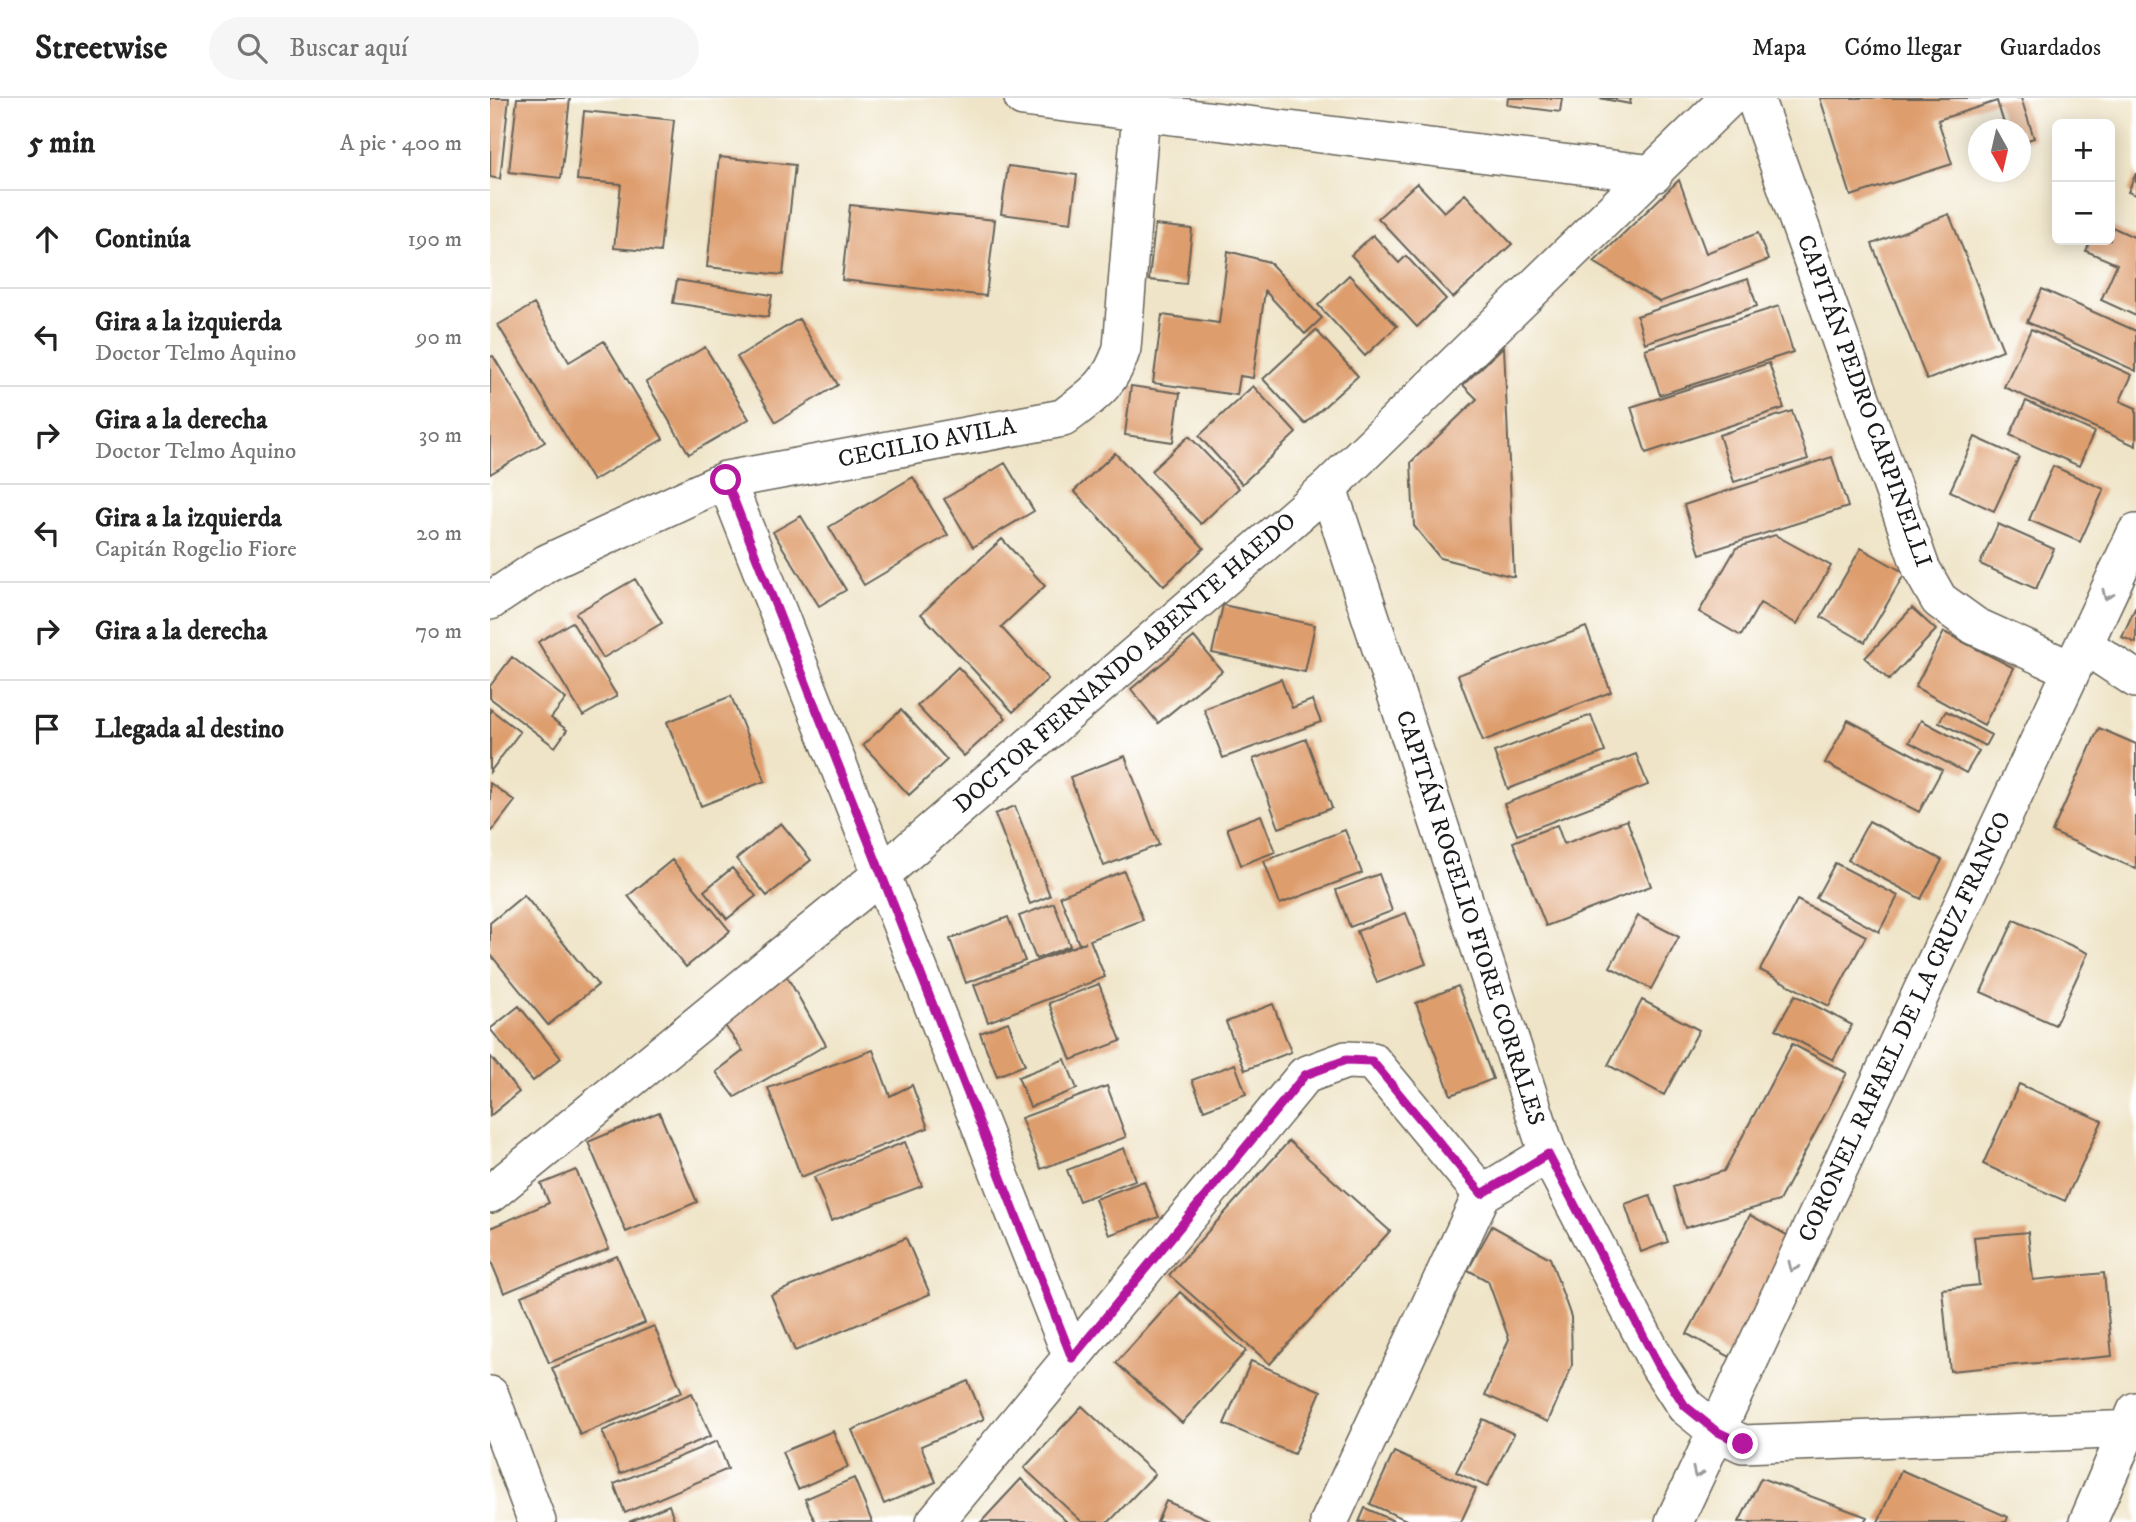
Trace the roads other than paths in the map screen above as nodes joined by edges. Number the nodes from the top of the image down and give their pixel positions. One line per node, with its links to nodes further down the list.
1 (1023, 98): 4 (street)
2 (1729, 98): 5 (street, DOCTOR FERNANDO ABENTE HAEDO)
3 (1755, 98): 10 (street, CAPITÁN PEDRO CARPINELLI)
4 (1141, 111): 5 (street); 6 (street, CECILIO AVILA)
5 (1654, 174): 7 (street, DOCTOR FERNANDO ABENTE HAEDO)
6 (726, 480): 9 (street, CECILIO AVILA); 12 (street)
7 (1328, 488): 12 (street, DOCTOR FERNANDO ABENTE HAEDO); 13 (street, CAPITÁN ROGELIO FIORE CORRALES)
8 (2136, 533): 10 (street, CORONEL RAFAEL DE LA CRUZ FRANCO, one-way to 10)
9 (490, 601)
10 (2078, 658): 11 (street, CAPITÁN PEDRO CARPINELLI); 19 (street, CORONEL RAFAEL DE LA CRUZ FRANCO, one-way to 19)
11 (2136, 678)
12 (883, 873): 14 (street, DOCTOR FERNANDO ABENTE HAEDO); 16 (street)
13 (1548, 1154): 15 (street); 19 (street, CAPITÁN ROGELIO FIORE CORRALES)
14 (490, 1194)
15 (1482, 1194): 16 (street); 22 (street)
16 (1072, 1358): 21 (street)
17 (490, 1395): 20 (street)
18 (2134, 1423): 19 (street, CAPITÁN ROGELIO FIORE CORRALES); 24 (street)
19 (1716, 1431): 23 (street, CORONEL RAFAEL DE LA CRUZ FRANCO, one-way to 23)
20 (537, 1522)
21 (935, 1522)
22 (1329, 1522)
23 (1674, 1522)
24 (2088, 1522)

